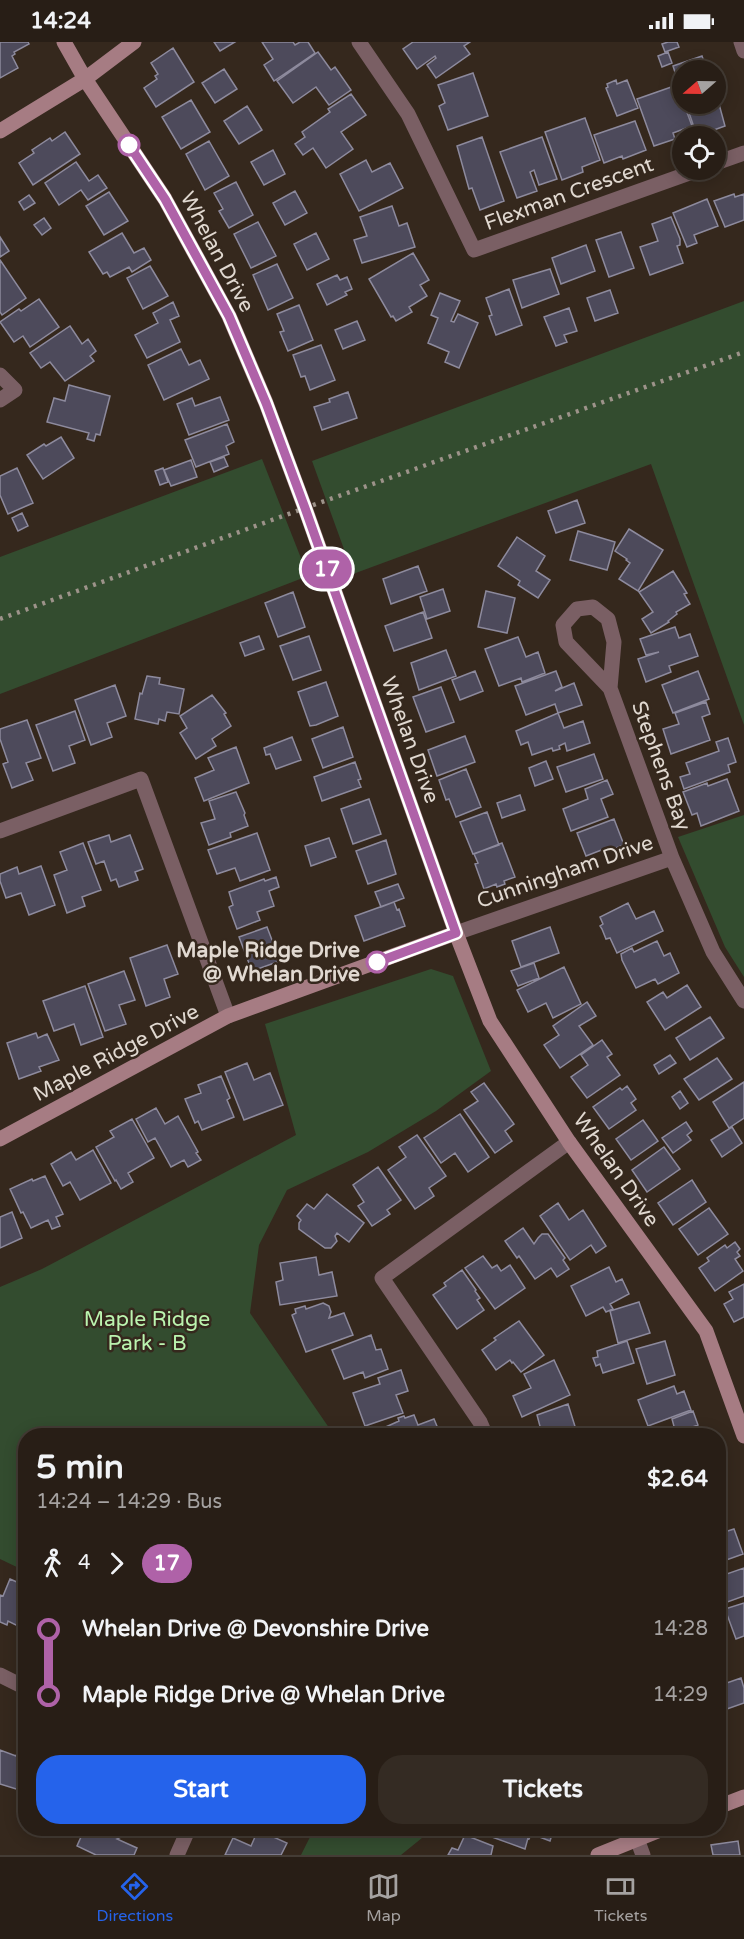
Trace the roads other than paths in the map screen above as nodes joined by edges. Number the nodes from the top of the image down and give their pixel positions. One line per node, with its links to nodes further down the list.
1 (64, 42): 6 (street, Whelan Drive)
2 (134, 42): 6 (street)
3 (359, 42): 10 (street, Flexman Crescent)
4 (741, 42): 5 (street)
5 (744, 51)
6 (85, 79): 7 (street); 16 (street, Whelan Drive)
7 (0, 132)
8 (744, 153): 9 (street)
9 (726, 159)
10 (672, 179)
11 (0, 375): 12 (street)
12 (0, 400)
13 (610, 688): 13 (street, Stephens Bay); 15 (street, Stephens Bay)
14 (0, 831): 18 (street)
15 (672, 858): 16 (street, Cunningham Drive); 17 (street, Cunningham Drive)
16 (456, 933): 18 (street, Maple Ridge Drive); 20 (street, Whelan Drive)
17 (744, 1001)
18 (228, 1016): 19 (street, Maple Ridge Drive)
19 (0, 1139)
20 (569, 1142): 21 (street); 22 (street, Whelan Drive)
21 (483, 1428)
22 (744, 1436)
23 (0, 1675): 24 (street)
24 (18, 1684)
25 (744, 1797): 26 (street)
26 (726, 1804)
27 (185, 1836): 30 (street)
28 (631, 1836): 31 (street)
29 (636, 1836): 32 (street)
30 (177, 1855)
31 (598, 1855)
32 (643, 1855)

